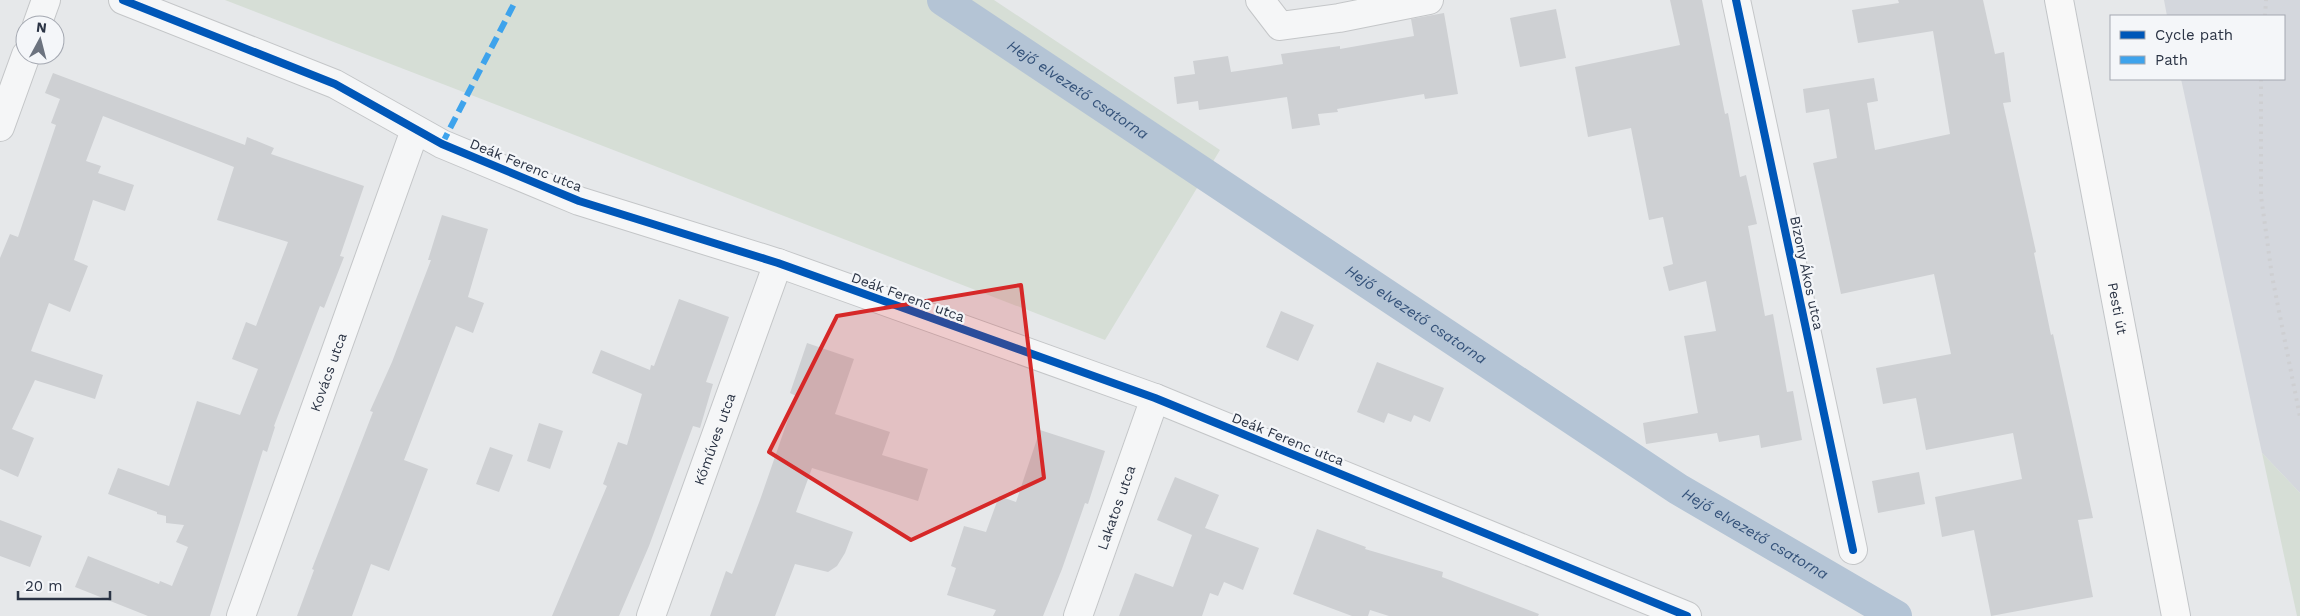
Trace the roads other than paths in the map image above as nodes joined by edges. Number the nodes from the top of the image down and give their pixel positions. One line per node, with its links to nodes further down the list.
1 (46, 0): 7 (street)
2 (124, 0): 10 (street, Deák Ferenc utca)
3 (1260, 0): 4 (street)
4 (1429, 0)
5 (1736, 0): 13 (street, Bizony Ákos utca)
6 (2059, 0): 18 (main road, Pesti út)
7 (41, 15)
8 (22, 65): 9 (street)
9 (0, 127)
10 (415, 130): 11 (street, Deák Ferenc utca); 14 (street, Kovács utca)
11 (778, 264): 12 (street, Deák Ferenc utca); 15 (street, Kőműves utca)
12 (1155, 398): 16 (street, Lakatos utca); 17 (street, Deák Ferenc utca)
13 (1852, 550)
14 (242, 616)
15 (651, 616)
16 (1078, 616)
17 (1687, 616)
18 (2176, 616)

